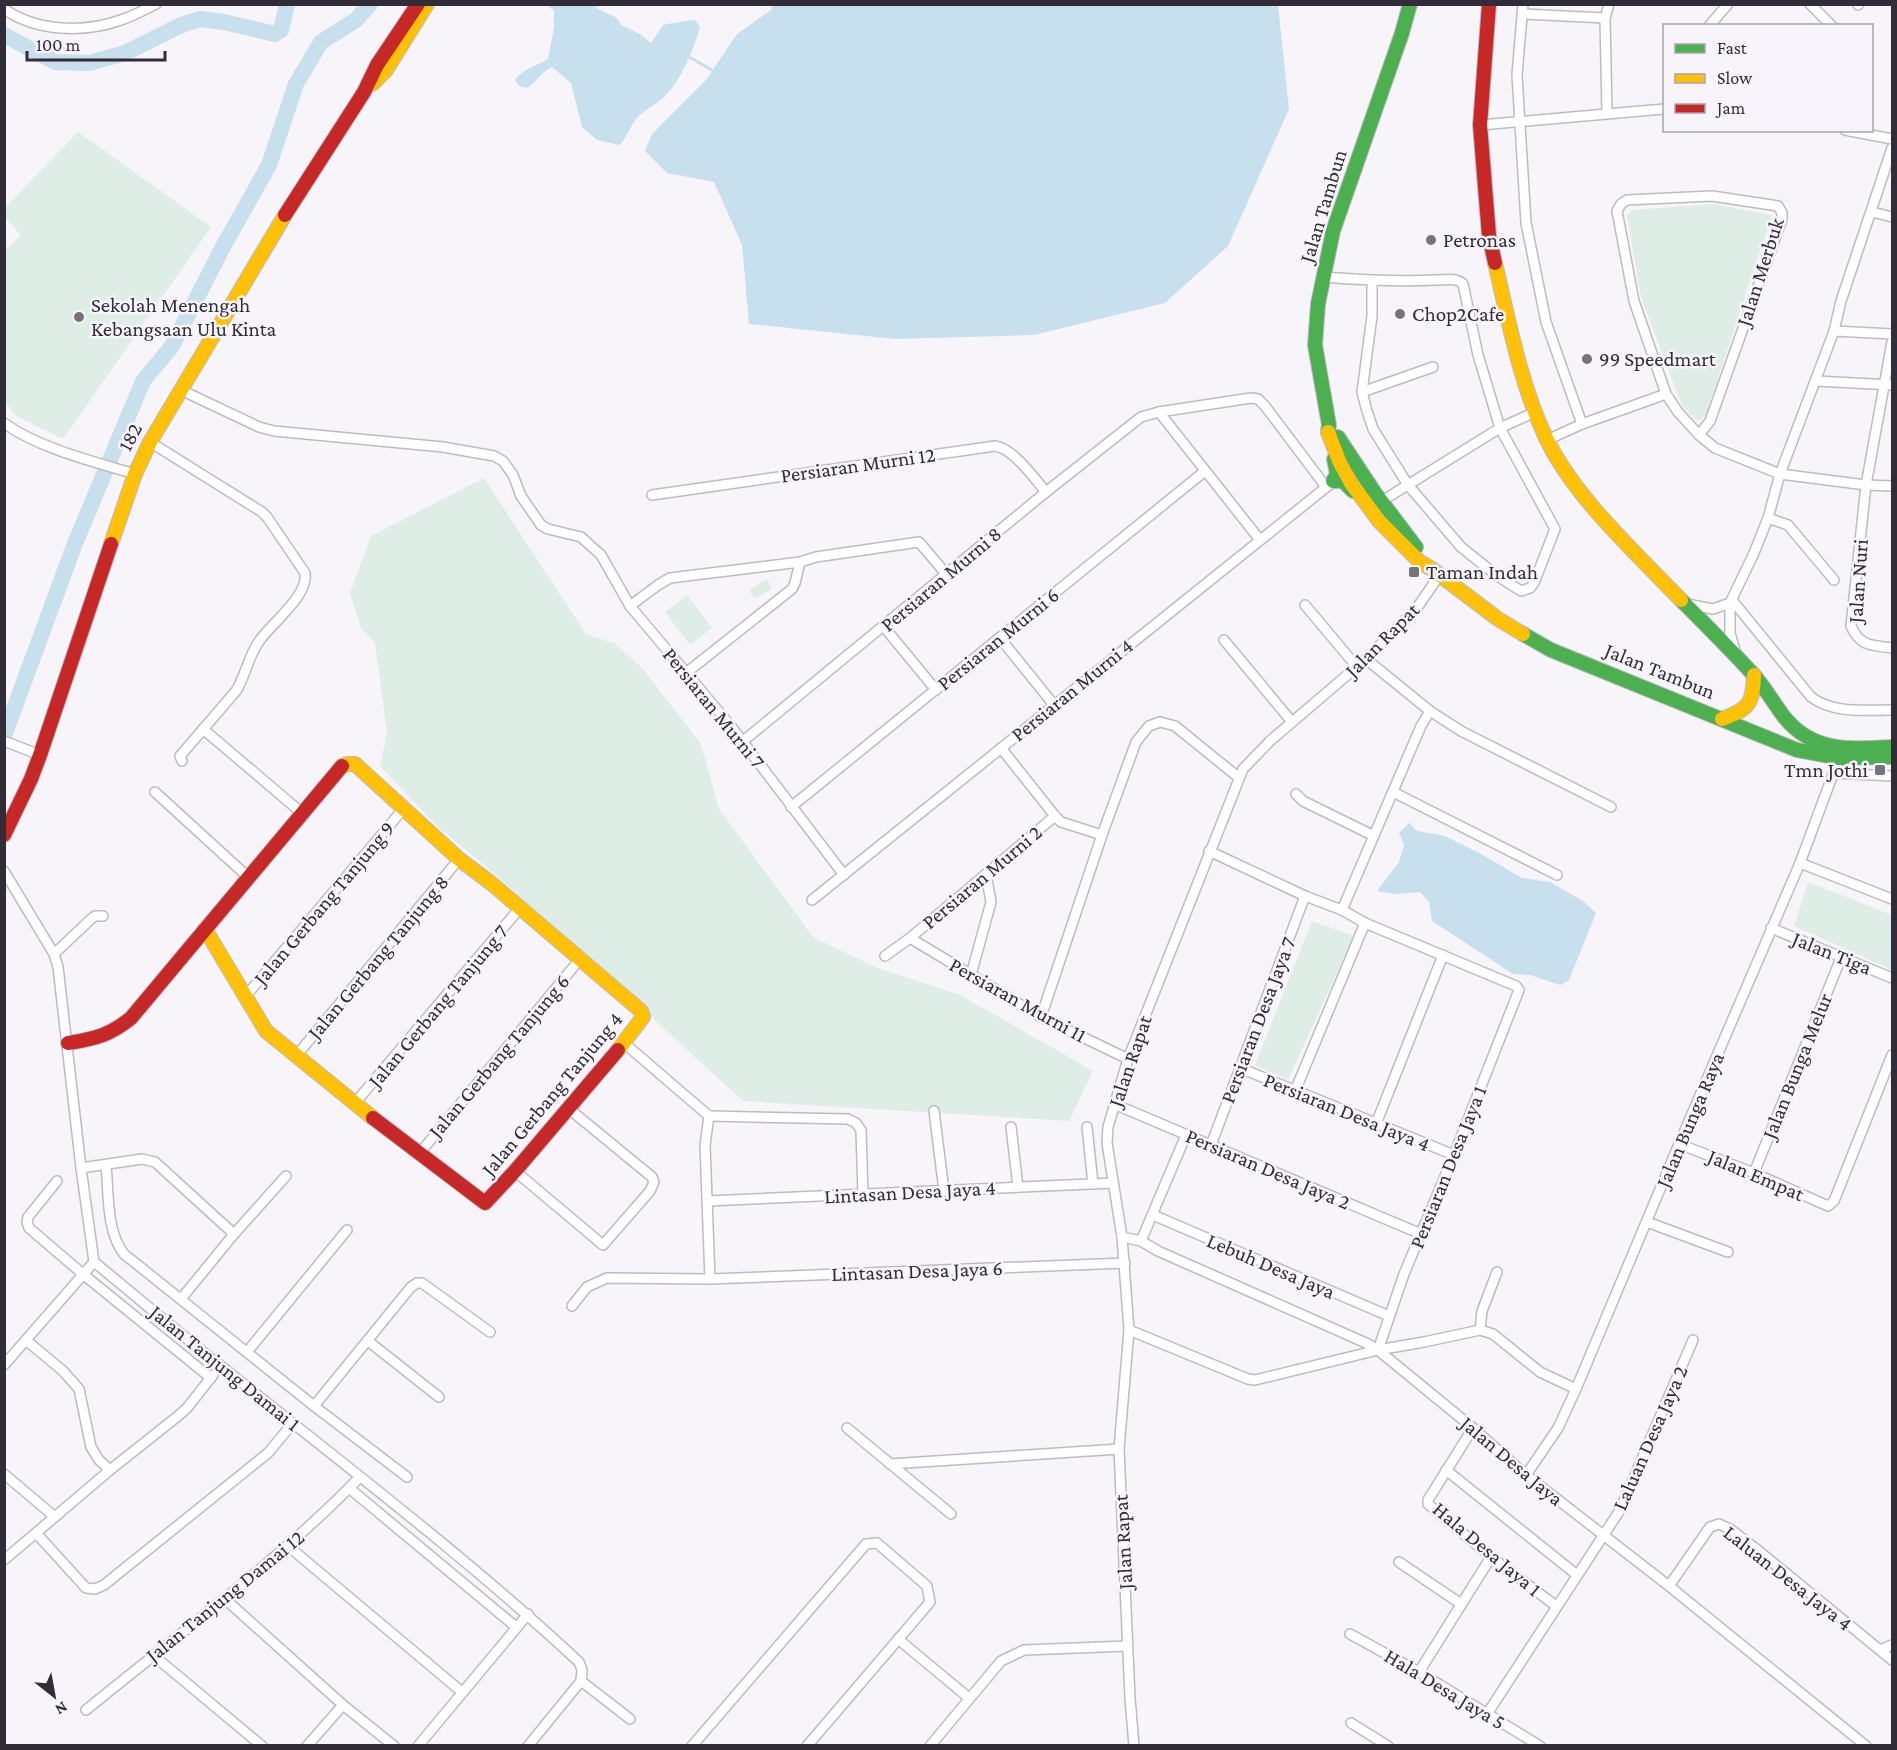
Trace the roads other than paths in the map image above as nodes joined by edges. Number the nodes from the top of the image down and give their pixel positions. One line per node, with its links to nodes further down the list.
1 (156, 4): 9 (street)
2 (418, 4): 14 (street, 182)
3 (428, 4): 14 (street, 182)
4 (1410, 4): 24 (street, Jalan Tambun)
5 (1489, 4): 18 (street)
6 (1609, 4): 11 (street)
7 (1728, 4): 12 (street)
8 (1810, 4): 13 (street)
9 (4, 9)
10 (1523, 9): 11 (street); 17 (street)
11 (1605, 18): 16 (street)
12 (1711, 24)
13 (1830, 24)
14 (364, 92): 32 (street, 182)
15 (1663, 108): 16 (street)
16 (1607, 113): 17 (street)
17 (1519, 122): 18 (street); 38 (street)
18 (1480, 125): 36 (street)
19 (1856, 132): 20 (street)
20 (1893, 139)
21 (1893, 148): 22 (street)
22 (1872, 212): 23 (street); 26 (street)
23 (1893, 217)
24 (1323, 277): 25 (street); 40 (street, Jalan Tambun)
25 (1372, 280): 33 (street); 39 (street)
26 (1834, 331): 27 (street); 30 (street)
27 (1893, 334)
28 (1893, 342): 31 (street, Jalan Nuri)
29 (1433, 367): 33 (street)
30 (1815, 381): 31 (street); 46 (street)
31 (1888, 385): 49 (street, Jalan Nuri)
32 (181, 390): 43 (street, 182); 63 (street, Persiaran Murni 7)
33 (1362, 392): 48 (street)
34 (1666, 394): 38 (street); 41 (street); 41 (street, Jalan Merbuk)
35 (1158, 412): 44 (street); 47 (street); 51 (street, Persiaran Murni 8)
36 (1535, 412): 39 (street); 42 (street)
37 (4, 423): 45 (street)
38 (1582, 424): 42 (street)
39 (1500, 428): 48 (street); 48 (street)
40 (1329, 430): 47 (street); 53 (street, Jalan Tambun)
41 (1699, 435): 46 (street)
42 (1547, 440): 61 (street)
43 (150, 442): 45 (street, 182); 79 (street)
44 (1205, 471): 55 (street); 65 (street, Persiaran Murni 6)
45 (135, 474): 84 (street, 182)
46 (1780, 474): 49 (street); 54 (street)
47 (1330, 484): 53 (street); 55 (street, Persiaran Murni 4)
48 (1408, 485): 53 (street)
49 (1866, 485): 50 (street); 67 (street, Jalan Nuri)
50 (1893, 486)
51 (1046, 492): 52 (street, Persiaran Murni 12); 58 (street, Persiaran Murni 8)
52 (652, 495)
53 (1371, 504): 57 (street, Jalan Tambun)
54 (1768, 518): 59 (street); 60 (street)
55 (1260, 540): 74 (street, Persiaran Murni 4)
56 (800, 562): 58 (street); 63 (street); 71 (street)
57 (1435, 573): 68 (street, Jalan Rapat); 77 (street, Jalan Tambun)
58 (947, 575): 64 (street, Persiaran Murni 8)
59 (1834, 580)
60 (1731, 602): 61 (street); 69 (street); 75 (street)
61 (1685, 604): 69 (street)
62 (1305, 605): 70 (street)
63 (630, 606): 71 (street, Persiaran Murni 7)
64 (884, 627): 73 (street); 81 (street, Persiaran Murni 8)
65 (1000, 638): 73 (street, Persiaran Murni 6); 74 (street)
66 (1224, 640): 78 (street)
67 (1893, 648)
68 (1366, 659): 70 (street, Jalan Rapat); 76 (street)
69 (1738, 660): 72 (street)
70 (1357, 667): 78 (street, Jalan Rapat)
71 (686, 673): 81 (street, Persiaran Murni 7)
72 (1754, 675): 77 (street); 83 (street)
73 (936, 690): 94 (street, Persiaran Murni 6)
74 (1054, 705): 82 (street, Persiaran Murni 4)
75 (1893, 710)
76 (1430, 711): 92 (street); 95 (street)
77 (1722, 719): 85 (street, Jalan Tambun)
78 (1293, 722): 90 (street, Jalan Rapat)
79 (203, 729): 87 (street); 97 (street)
80 (4, 741): 84 (street)
81 (742, 742): 94 (street, Persiaran Murni 7)
82 (1001, 747): 98 (street); 107 (street, Persiaran Murni 4)
83 (1893, 747)
84 (40, 755): 99 (street, 182)
85 (1839, 758): 86 (street, Jalan Tambun); 88 (street, Jalan Bunga Raya)
86 (1893, 758)
87 (182, 761)
88 (1833, 773): 89 (street); 104 (street, Jalan Bunga Raya)
89 (1893, 776)
90 (1238, 777): 100 (street); 102 (street, Jalan Rapat)
91 (154, 792): 109 (street)
92 (1393, 792): 101 (street); 108 (street)
93 (1296, 794): 101 (street)
94 (791, 807): 107 (street, Persiaran Murni 7)
95 (1611, 807)
96 (404, 808): 97 (street); 103 (street); 127 (street, Jalan Gerbang Tanjung 9)
97 (302, 813): 109 (street)
98 (1055, 816): 100 (street); 106 (street, Persiaran Murni 2)
99 (4, 835)
100 (1102, 835): 128 (street)
101 (1374, 836): 114 (street)
102 (1209, 851): 110 (street); 133 (street, Jalan Rapat)
103 (459, 859): 113 (street); 131 (street, Jalan Gerbang Tanjung 8)
104 (1800, 863): 111 (street); 117 (street, Jalan Bunga Raya)
105 (4, 871): 120 (street)
106 (986, 874): 119 (street, Persiaran Murni 2); 125 (street)
107 (844, 875): 112 (street, Persiaran Murni 4)
108 (1557, 875)
109 (248, 877): 118 (street)
110 (1305, 896): 114 (street); 134 (street, Persiaran Desa Jaya 7)
111 (1893, 899)
112 (812, 900)
113 (520, 908): 124 (street); 136 (street, Jalan Gerbang Tanjung 7)
114 (1342, 910): 116 (street)
115 (103, 916): 120 (street)
116 (1365, 923): 121 (street); 135 (street)
117 (1772, 928): 123 (street, Jalan Tiga); 146 (street, Jalan Bunga Raya)
118 (206, 929): 127 (street); 129 (street)
119 (910, 938): 122 (street, Persiaran Murni 2); 125 (street, Persiaran Murni 11)
120 (54, 954): 129 (street)
121 (1443, 955): 141 (street); 148 (street, Persiaran Desa Jaya 1)
122 (885, 957)
123 (1840, 958): 126 (street, Jalan Tiga); 152 (street, Jalan Bunga Melur)
124 (580, 959): 130 (street, Jalan Gerbang Tanjung 4); 147 (street, Jalan Gerbang Tanjung 6)
125 (971, 975): 128 (street, Persiaran Murni 11)
126 (1893, 978)
127 (245, 997): 131 (street)
128 (1041, 1017): 133 (street, Persiaran Murni 11)
129 (68, 1043): 150 (street)
130 (624, 1043): 138 (street, Jalan Gerbang Tanjung 4); 140 (street)
131 (297, 1055): 136 (street)
132 (1893, 1055): 152 (street, Jalan Empat)
133 (1128, 1059): 137 (street, Jalan Rapat)
134 (1240, 1068): 135 (street, Persiaran Desa Jaya 4); 145 (street, Persiaran Desa Jaya 7)
135 (1295, 1091): 141 (street, Persiaran Desa Jaya 4)
136 (355, 1103): 147 (street)
137 (1114, 1104): 144 (street, Persiaran Desa Jaya 2); 155 (street, Jalan Rapat)
138 (568, 1108): 151 (street, Jalan Gerbang Tanjung 4); 151 (street)
139 (934, 1111): 158 (street)
140 (709, 1116): 159 (street); 160 (street)
141 (1376, 1124): 148 (street, Persiaran Desa Jaya 4)
142 (1011, 1127): 157 (street)
143 (1087, 1127): 156 (street)
144 (1186, 1135): 145 (street, Persiaran Desa Jaya 2); 161 (street)
145 (1211, 1144): 165 (street, Persiaran Desa Jaya 2)
146 (1679, 1144): 152 (street, Jalan Empat); 162 (street, Jalan Bunga Raya)
147 (419, 1154): 151 (street, Jalan Gerbang Tanjung 4)
148 (1454, 1155): 165 (street, Persiaran Desa Jaya 1)
149 (106, 1166): 150 (street); 164 (street); 174 (street)
150 (81, 1168): 169 (street)
151 (515, 1171)
152 (1754, 1173)
153 (286, 1176): 164 (street)
154 (57, 1180): 172 (street)
155 (1113, 1183): 156 (street, Lintasan Desa Jaya 4); 166 (street, Jalan Rapat)
156 (1093, 1184): 157 (street, Lintasan Desa Jaya 4)
157 (1018, 1187): 158 (street, Lintasan Desa Jaya 4)
158 (944, 1191): 159 (street, Lintasan Desa Jaya 4)
159 (863, 1195): 160 (street, Lintasan Desa Jaya 4)
160 (707, 1201): 173 (street)
161 (1153, 1215): 167 (street); 176 (street, Lebuh Desa Jaya)
162 (1647, 1222): 168 (street); 188 (street, Jalan Bunga Raya)
163 (347, 1230): 184 (street)
164 (234, 1234): 174 (street)
165 (1421, 1234): 176 (street, Persiaran Desa Jaya 1)
166 (1122, 1237): 167 (street, Jalan Desa Jaya); 170 (street, Jalan Rapat)
167 (1141, 1241): 183 (street, Jalan Desa Jaya)
168 (1728, 1251)
169 (94, 1262): 172 (street); 186 (street, Jalan Tanjung Damai 1)
170 (1125, 1263): 173 (street, Lintasan Desa Jaya 6); 177 (street, Jalan Rapat)
171 (1497, 1272): 178 (street)
172 (84, 1275): 181 (street); 187 (street)
173 (710, 1279): 175 (street, Lintasan Desa Jaya 6)
174 (181, 1299): 184 (street)
175 (572, 1306)
176 (1389, 1316): 183 (street, Persiaran Desa Jaya 1)
177 (1129, 1330): 183 (street); 194 (street, Jalan Rapat)
178 (1480, 1330): 183 (street); 188 (street)
179 (490, 1332): 182 (street)
180 (1694, 1340): 206 (street, Laluan Desa Jaya 2)
181 (27, 1341): 185 (street); 196 (street)
182 (368, 1341): 189 (street); 190 (street)
183 (1378, 1350): 193 (street, Jalan Desa Jaya)
184 (247, 1352): 190 (street)
185 (4, 1365)
186 (220, 1366): 187 (street); 191 (street, Jalan Tanjung Damai 1)
187 (211, 1377): 196 (street)
188 (1576, 1389): 199 (street, Jalan Bunga Raya)
189 (439, 1397)
190 (314, 1406): 201 (street)
191 (293, 1423): 200 (street, Jalan Tanjung Damai 1); 205 (street)
192 (847, 1428): 195 (street)
193 (1473, 1428): 197 (street, Hala Desa Jaya 1); 199 (street, Jalan Desa Jaya)
194 (1119, 1449): 195 (street); 220 (street, Jalan Rapat)
195 (890, 1464): 203 (street)
196 (110, 1470): 204 (street)
197 (1446, 1470): 208 (street, Hala Desa Jaya 1); 211 (street)
198 (4, 1474): 204 (street)
199 (1526, 1475): 206 (street, Jalan Desa Jaya)
200 (360, 1477): 202 (street, Jalan Tanjung Damai 12); 216 (street, Jalan Tanjung Damai 1)
201 (407, 1477)
202 (349, 1488): 207 (street, Jalan Tanjung Damai 12); 217 (street)
203 (951, 1514)
204 (55, 1516): 205 (street)
205 (36, 1533): 209 (street)
206 (1603, 1535): 211 (street, Laluan Desa Jaya 2); 212 (street, Jalan Desa Jaya)
207 (288, 1546): 213 (street, Jalan Tanjung Damai 12); 227 (street)
208 (1491, 1557): 214 (street); 215 (street, Hala Desa Jaya 1)
209 (4, 1560)
210 (1399, 1562): 214 (street)
211 (1577, 1575): 215 (street, Laluan Desa Jaya 2)
212 (1669, 1586): 222 (street, Laluan Desa Jaya 4); 245 (street, Jalan Desa Jaya)
213 (225, 1599): 223 (street, Jalan Tanjung Damai 12); 229 (street)
214 (1461, 1604): 225 (street)
215 (1556, 1606): 231 (street, Laluan Desa Jaya 2)
216 (528, 1614): 217 (street); 226 (street, Jalan Tanjung Damai 1)
217 (516, 1627): 227 (street)
218 (1350, 1634): 225 (street, Hala Desa Jaya 5)
219 (898, 1639): 228 (street); 239 (street); 240 (street)
220 (1127, 1646): 228 (street); 242 (street, Jalan Rapat)
221 (1893, 1646): 222 (street)
222 (1880, 1650): 224 (street, Laluan Desa Jaya 4)
223 (153, 1655): 230 (street, Jalan Tanjung Damai 12); 234 (street)
224 (1893, 1660)
225 (1419, 1672): 231 (street, Hala Desa Jaya 5)
226 (581, 1681): 232 (street); 238 (street)
227 (462, 1692): 237 (street)
228 (969, 1698): 241 (street)
229 (343, 1704): 235 (street); 236 (street)
230 (86, 1710)
231 (1487, 1714): 244 (street, Hala Desa Jaya 5)
232 (630, 1719)
233 (1351, 1723): 243 (street)
234 (262, 1746)
235 (307, 1746)
236 (394, 1746)
237 (418, 1746)
238 (528, 1746)
239 (692, 1746)
240 (807, 1746)
241 (930, 1746)
242 (1134, 1746)
243 (1388, 1746)
244 (1540, 1746)
245 (1866, 1746)

